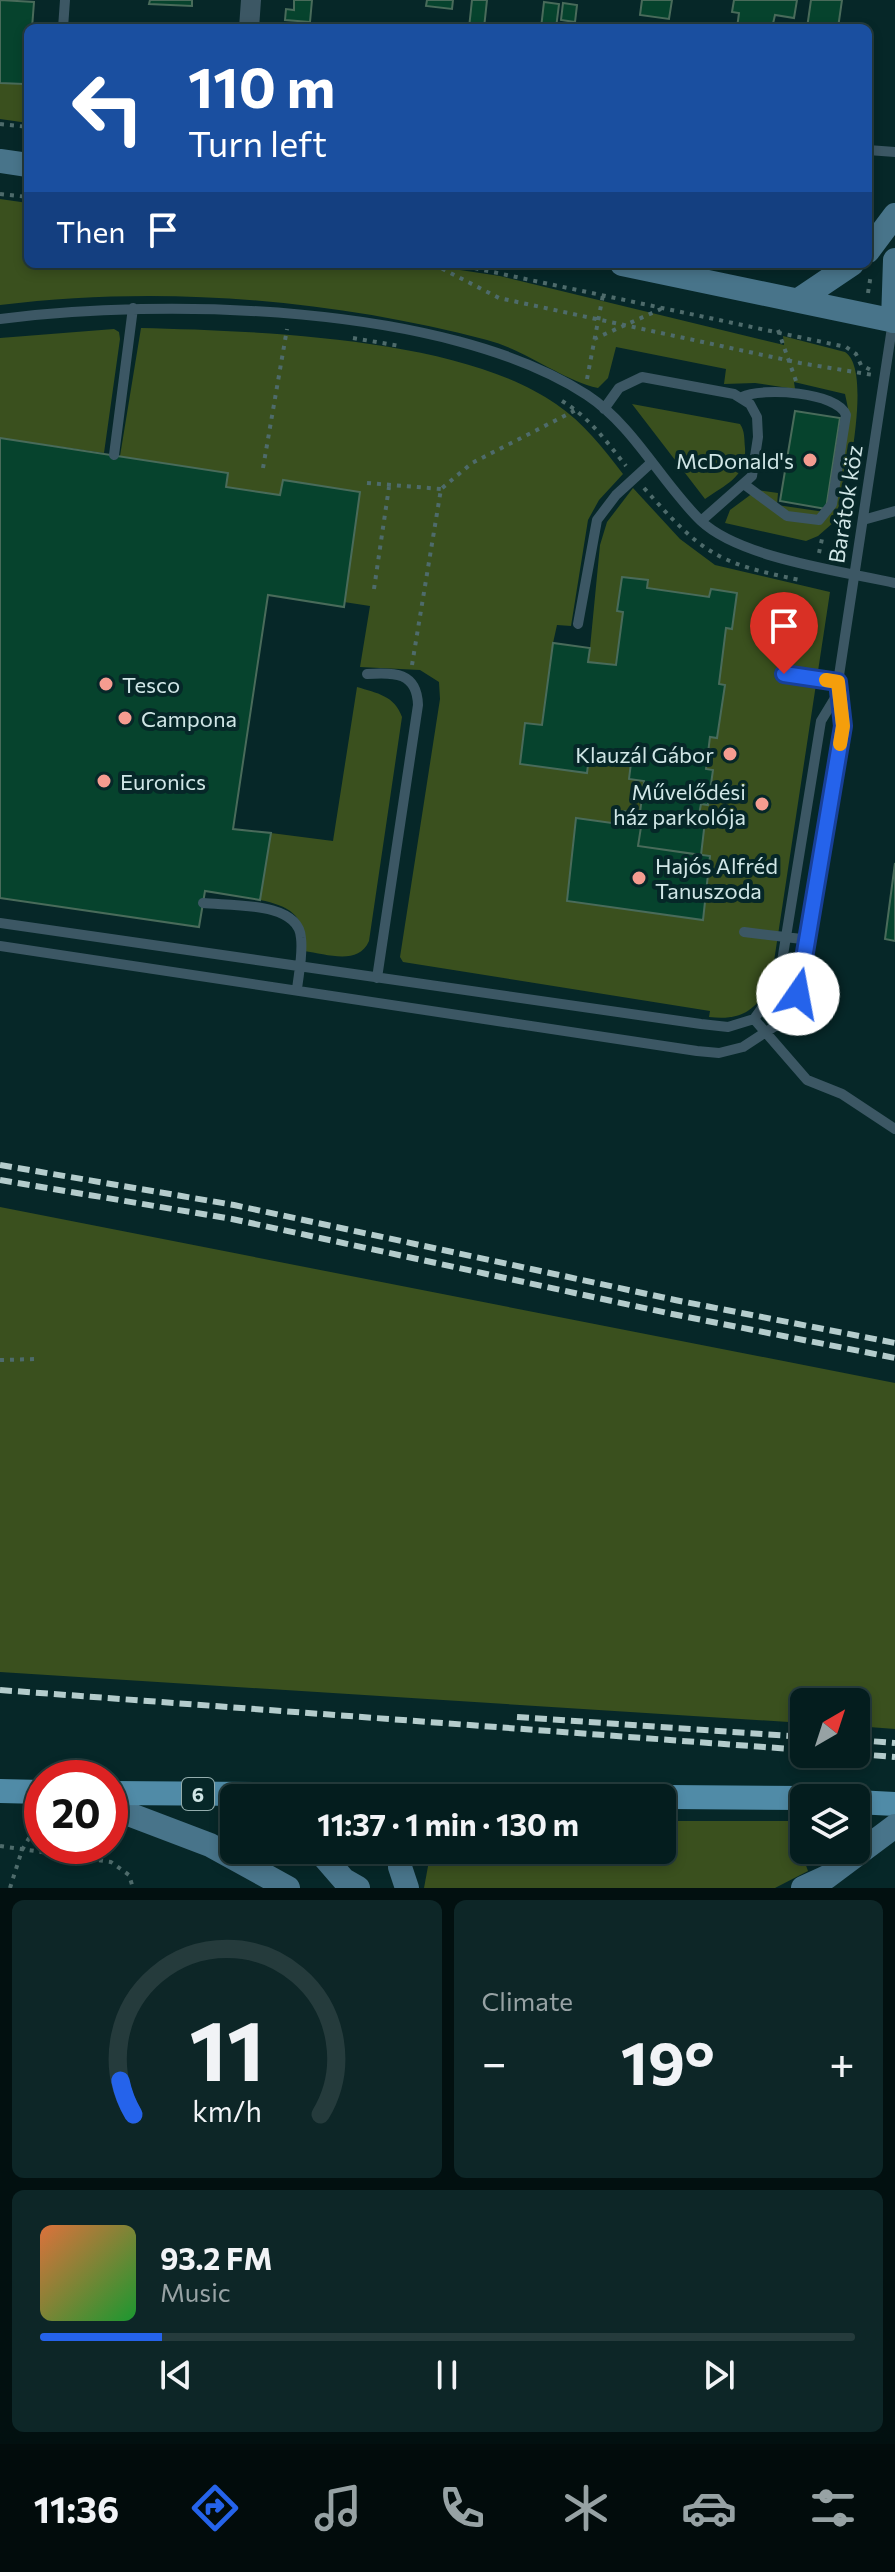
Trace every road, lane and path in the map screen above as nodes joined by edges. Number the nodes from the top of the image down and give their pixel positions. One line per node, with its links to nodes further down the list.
1 (65, 0): 3 (lane)
2 (251, 0): 4 (street)
3 (63, 24)
4 (249, 24)
5 (0, 124): 6 (path)
6 (24, 127)
7 (872, 150): 8 (lane)
8 (895, 152)
9 (0, 161): 10 (street)
10 (24, 164)
11 (0, 194): 12 (path)
12 (24, 197)
13 (895, 215): 14 (street)
14 (872, 246)
15 (895, 260): 26 (street)
16 (441, 268): 25 (path)
17 (474, 268): 20 (path)
18 (642, 268): 21 (street)
19 (846, 268): 21 (street)
20 (603, 295): 23 (path); 25 (path)
21 (800, 299): 26 (street)
22 (133, 308): 24 (lane); 38 (lane); 43 (lane)
23 (662, 309): 27 (path); 30 (path)
24 (0, 319)
25 (598, 320): 27 (path); 33 (path)
26 (894, 321): 36 (lane, Barátok köz)
27 (625, 325): 33 (path); 35 (path)
28 (272, 328): 29 (path)
29 (287, 329): 31 (path); 45 (path)
30 (778, 330): 35 (path); 36 (path)
31 (301, 331)
32 (345, 337): 34 (path)
33 (594, 339): 38 (path)
34 (413, 348)
35 (788, 361): 36 (path); 37 (path)
36 (886, 376): 53 (lane, Barátok köz)
37 (801, 395): 39 (lane); 52 (lane)
38 (587, 396): 41 (lane); 42 (path)
39 (742, 397): 41 (lane); 48 (lane)
40 (558, 398): 42 (path)
41 (604, 409): 44 (lane)
42 (577, 410): 46 (path); 50 (path)
43 (114, 455)
44 (652, 462): 46 (lane); 54 (lane)
45 (263, 468)
46 (635, 478): 55 (path); 59 (lane)
47 (367, 483): 49 (path)
48 (745, 485): 52 (lane); 54 (lane)
49 (389, 487): 50 (path); 58 (path)
50 (441, 489): 62 (path)
51 (895, 511): 53 (lane)
52 (819, 520): 55 (path)
53 (863, 520): 56 (lane, Barátok köz)
54 (701, 521): 55 (lane)
55 (816, 565): 56 (lane)
56 (855, 574): 57 (lane); 63 (lane, Barátok köz)
57 (895, 583)
58 (374, 589)
59 (578, 624)
60 (367, 674): 62 (lane)
61 (784, 674): 63 (lane)
62 (410, 679): 71 (lane)
63 (838, 688): 67 (lane, Barátok köz); 68 (lane, Barátok köz)
64 (203, 903): 70 (lane)
65 (0, 923): 70 (lane)
66 (744, 932): 67 (lane)
67 (786, 937): 68 (lane); 73 (lane, Barátok köz)
68 (810, 940): 74 (lane, Barátok köz)
69 (0, 946): 72 (lane)
70 (299, 967): 71 (lane); 72 (lane)
71 (377, 978): 73 (lane)
72 (297, 989): 74 (lane)
73 (754, 1019): 74 (lane)
74 (764, 1035): 75 (lane)
75 (895, 1129)
76 (38, 1359): 77 (path)
77 (0, 1360)
78 (0, 1791): 79 (main road)
79 (24, 1792)
80 (128, 1793): 81 (main road, 6)
81 (220, 1796)
82 (676, 1797): 83 (main road, 6)
83 (790, 1798)
84 (870, 1803): 85 (main road)
85 (895, 1804)
86 (128, 1814): 94 (street)
87 (895, 1826): 99 (street, bridge)
88 (0, 1846): 90 (path)
89 (24, 1847): 90 (path)
90 (22, 1850): 95 (path); 96 (path)
91 (273, 1864): 94 (street)
92 (330, 1864): 97 (street)
93 (401, 1864): 98 (street)
94 (286, 1887)
95 (10, 1888)
96 (133, 1888)
97 (358, 1888)
98 (407, 1888)
99 (803, 1888)

